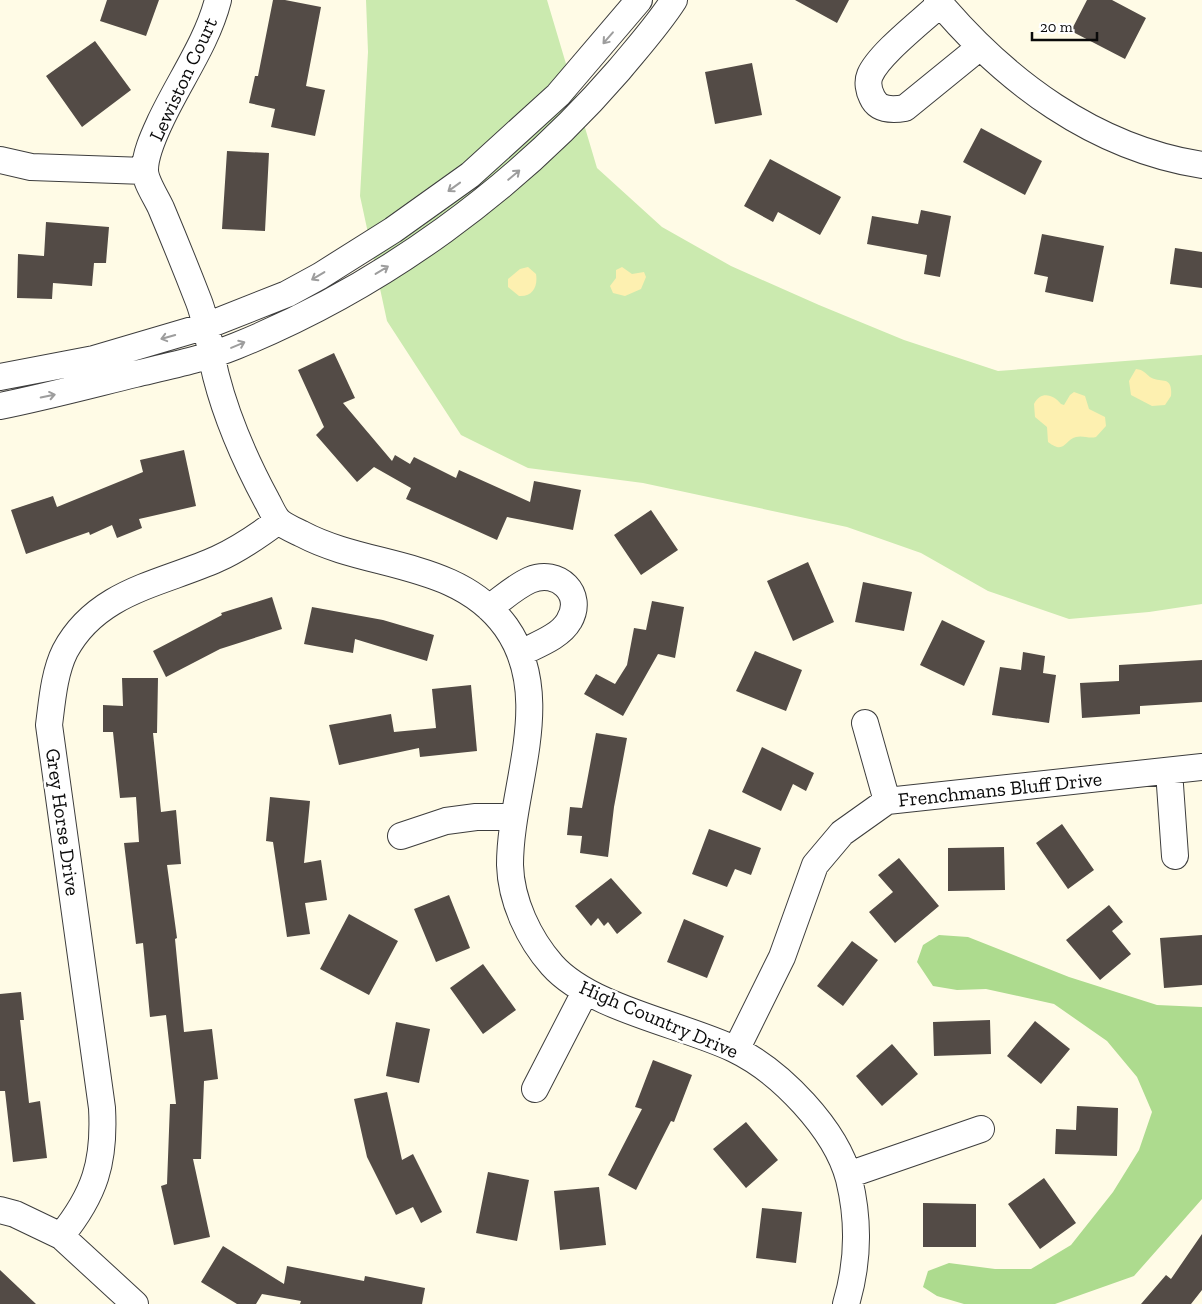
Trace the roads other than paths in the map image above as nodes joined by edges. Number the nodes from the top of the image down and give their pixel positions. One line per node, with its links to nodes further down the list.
1 (218, 0): 8 (street, Lewiston Court)
2 (639, 0): 9 (street, one-way to 9)
3 (674, 0): 10 (street, one-way to 3)
4 (938, 2): 5 (street); 5 (street)
5 (980, 46): 7 (street)
6 (0, 160): 8 (street)
7 (1202, 165)
8 (145, 171): 9 (street)
9 (206, 326): 10 (street); 11 (street, one-way to 11)
10 (212, 354): 12 (street, one-way to 10); 13 (street)
11 (0, 377)
12 (0, 406)
13 (278, 521): 14 (street, High Country Drive); 29 (street, Grey Horse Drive)
14 (489, 608): 15 (street, High Country Drive); 15 (street)
15 (521, 653): 20 (street, High Country Drive)
16 (865, 724): 19 (street)
17 (1202, 767): 18 (street, Frenchmans Bluff Drive)
18 (1169, 771): 19 (street, Frenchmans Bluff Drive); 22 (street)
19 (887, 801): 24 (street, Frenchmans Bluff Drive)
20 (514, 817): 21 (street); 23 (street, High Country Drive)
21 (401, 836)
22 (1175, 856)
23 (585, 992): 24 (street, High Country Drive); 25 (street)
24 (736, 1050): 27 (street, High Country Drive)
25 (534, 1088)
26 (981, 1129): 27 (street)
27 (848, 1175): 31 (street, High Country Drive)
28 (0, 1210): 29 (street)
29 (61, 1236): 30 (street)
30 (135, 1304)
31 (846, 1304)

